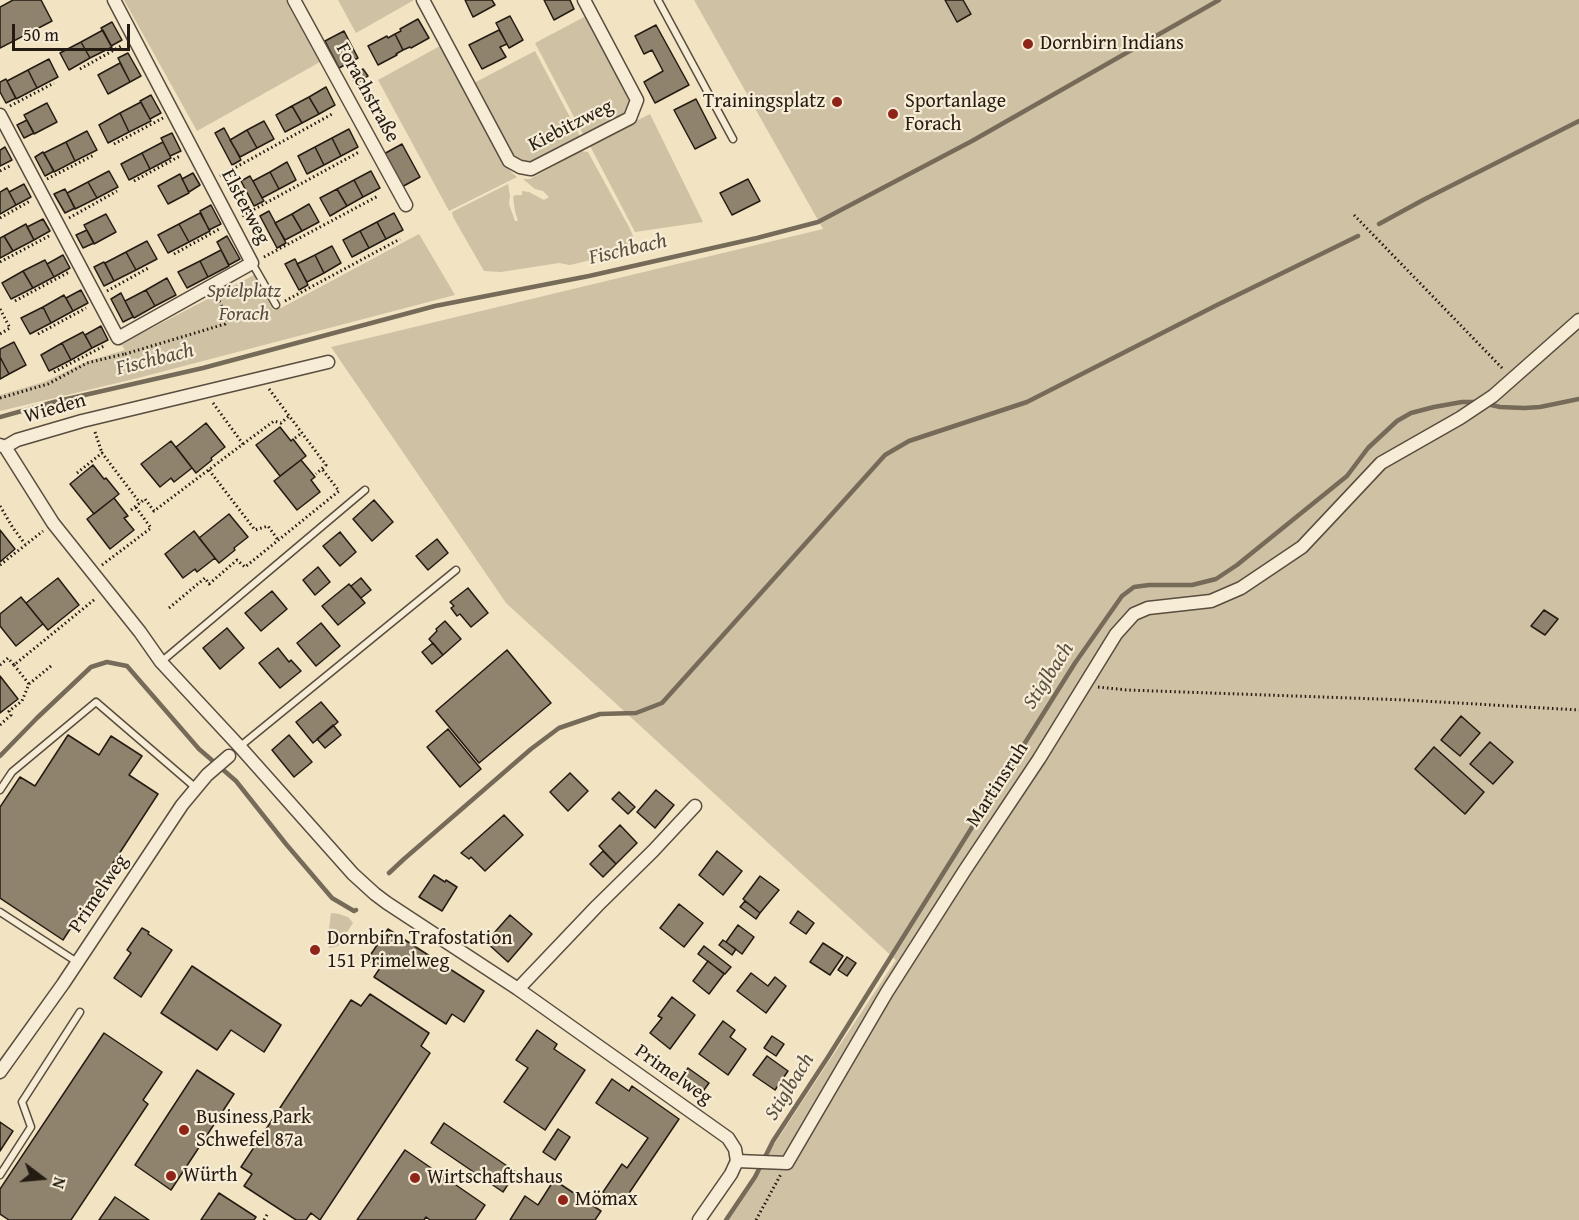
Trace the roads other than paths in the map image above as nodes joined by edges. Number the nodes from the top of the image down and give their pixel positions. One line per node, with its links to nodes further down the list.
1 (114, 0): 9 (street, Elsterweg)
2 (294, 0): 8 (street, Forachstraße)
3 (423, 0): 4 (street, Kiebitzweg)
4 (584, 0)
5 (658, 0): 7 (lane)
6 (4, 111): 9 (street, Elsterweg)
7 (733, 139)
8 (406, 206)
9 (252, 263): 10 (lane)
10 (276, 305)
11 (1579, 320): 27 (street, Martinsruh)
12 (328, 362): 13 (street, Wieden)
13 (2, 446): 16 (street, Wieden)
14 (365, 490): 16 (lane)
15 (456, 570): 17 (lane, Primelweg)
16 (161, 662): 17 (street, Primelweg)
17 (240, 747): 18 (lane, Primelweg); 24 (street, Primelweg)
18 (229, 756): 19 (street, Primelweg)
19 (196, 788): 20 (lane); 23 (street, Primelweg)
20 (0, 790)
21 (695, 806): 24 (street)
22 (0, 912): 23 (lane)
23 (77, 962): 26 (street, Primelweg)
24 (518, 989): 27 (street, Primelweg)
25 (80, 1012): 28 (lane)
26 (0, 1072)
27 (737, 1161): 29 (street)
28 (0, 1175)
29 (699, 1220)

